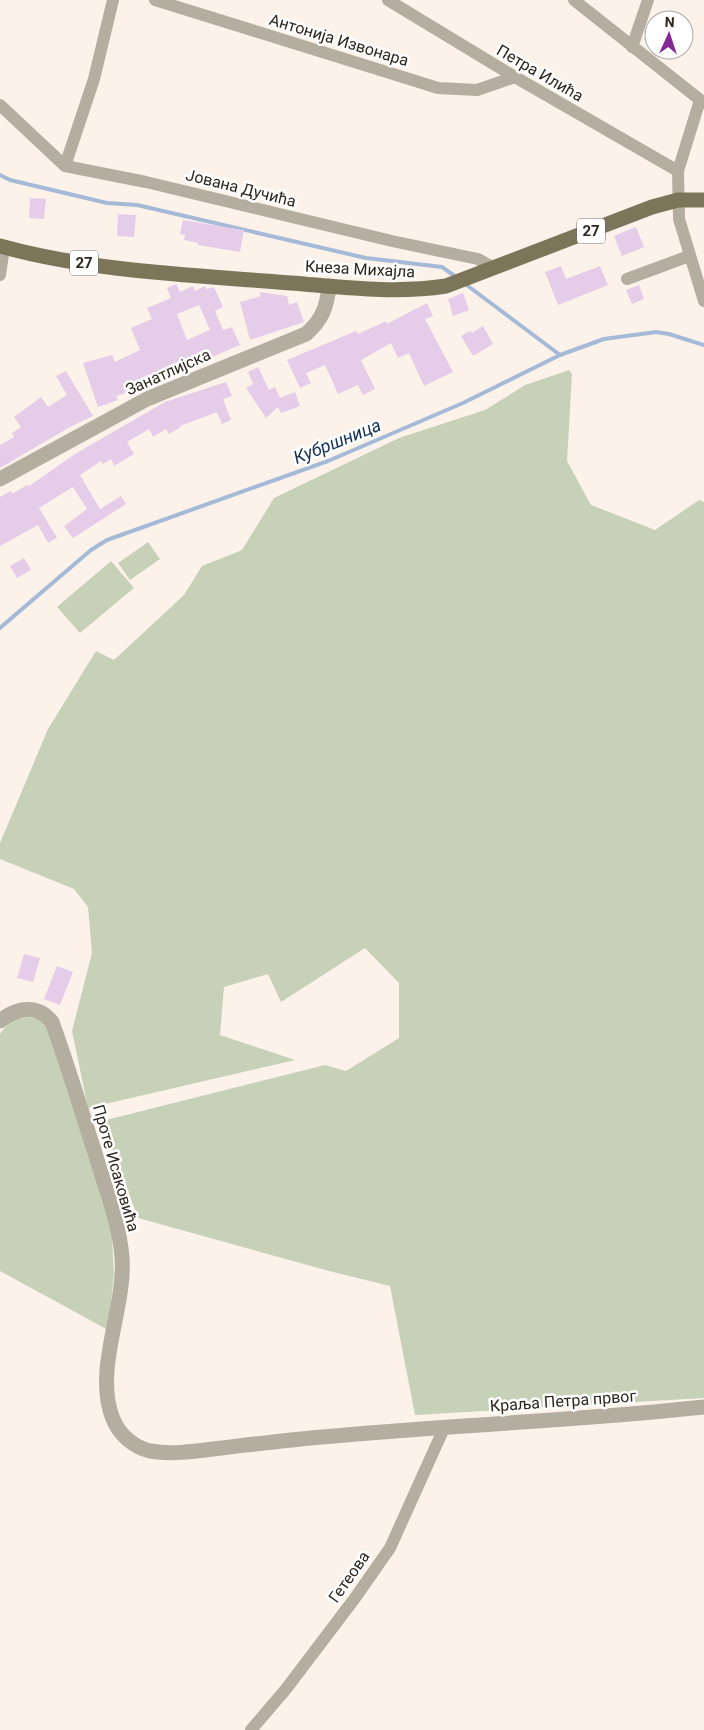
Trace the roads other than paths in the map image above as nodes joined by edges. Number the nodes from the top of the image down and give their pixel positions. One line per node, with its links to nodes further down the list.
1 (113, 0): 10 (street)
2 (155, 0): 7 (street, Антонија Извонара)
3 (388, 0): 7 (street, Петра Илића)
4 (574, 0): 6 (street)
5 (648, 0): 6 (street)
6 (632, 47): 8 (street)
7 (515, 77): 11 (street, Петра Илића)
8 (702, 101): 11 (street)
9 (0, 105): 10 (street)
10 (65, 166): 16 (street, Јована Дучића)
11 (678, 171): 12 (street)
12 (678, 200): 13 (main road, Кнеза Михајла / 27); 15 (street); 16 (main road, Кнеза Михајла / 27)
13 (704, 200)
14 (2, 246): 17 (street); 19 (main road, Кнеза Михајла / 27)
15 (689, 256): 18 (street); 20 (street)
16 (494, 268): 19 (main road, Кнеза Михајла / 27)
17 (0, 275)
18 (627, 279)
19 (329, 286): 21 (street, Занатлијска)
20 (704, 302)
21 (0, 480)
22 (0, 1021): 25 (street, Проте Исаковића)
23 (704, 1407): 24 (street, Краља Петра првог)
24 (445, 1426): 25 (street, Краља Петра првог); 26 (street, Гетеова)
25 (424, 1428)
26 (251, 1730)

